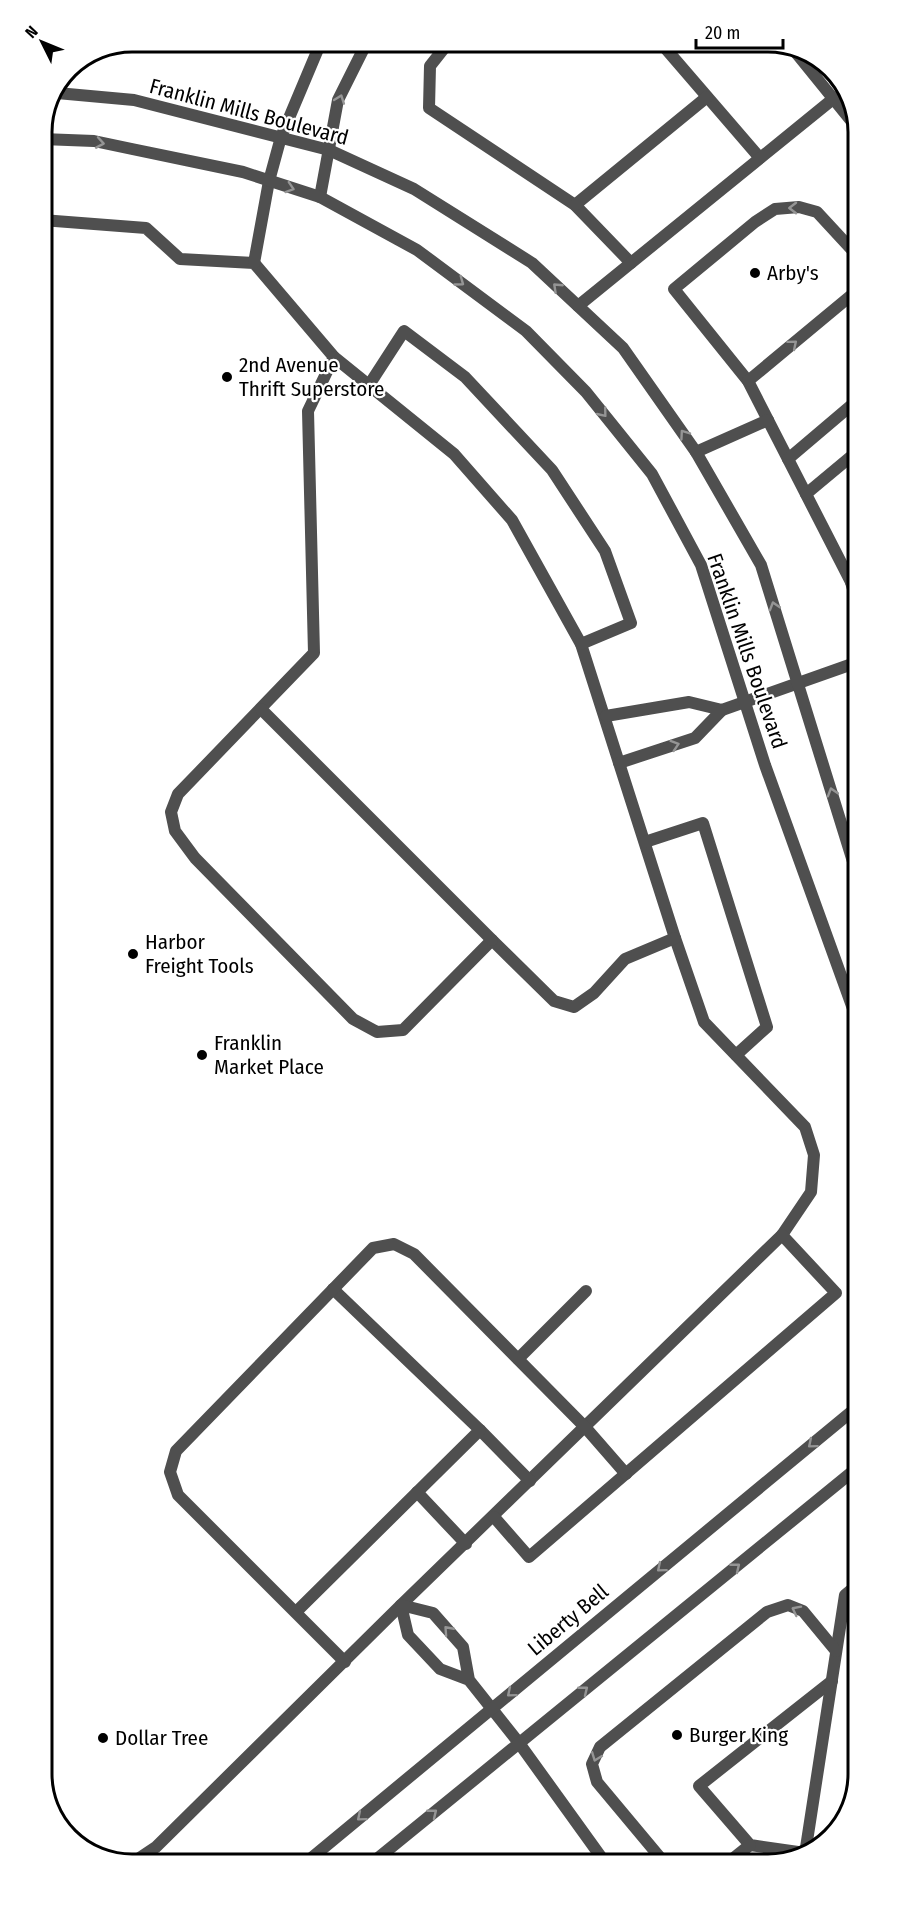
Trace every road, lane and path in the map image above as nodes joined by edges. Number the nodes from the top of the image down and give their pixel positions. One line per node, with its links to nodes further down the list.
1 (317, 52): 10 (street)
2 (362, 52): 12 (street, one-way to 2)
3 (441, 52): 16 (street)
4 (669, 53): 7 (street)
5 (802, 61): 8 (street)
6 (63, 94): 10 (street, Franklin Mills Boulevard)
7 (707, 97): 13 (street); 16 (street)
8 (833, 99): 9 (street); 13 (street)
9 (845, 113)
10 (281, 137): 12 (street, Franklin Mills Boulevard); 14 (street)
11 (53, 139): 14 (street, Franklin Mills Boulevard, one-way to 14)
12 (329, 150): 15 (street); 22 (street, Franklin Mills Boulevard, one-way to 12)
13 (760, 158): 20 (street)
14 (269, 181): 15 (street, Franklin Mills Boulevard, one-way to 15); 19 (street)
15 (320, 198): 36 (street, Franklin Mills Boulevard, one-way to 36)
16 (575, 205): 20 (street)
17 (53, 221): 19 (street)
18 (848, 246): 24 (street, one-way to 24)
19 (254, 263): 23 (street)
20 (631, 263): 22 (street)
21 (848, 298): 24 (street, one-way to 21)
22 (578, 306): 28 (street, Franklin Mills Boulevard, one-way to 22)
23 (334, 357): 25 (street); 37 (street)
24 (748, 381): 27 (street)
25 (369, 385): 33 (street); 33 (street)
26 (848, 408): 29 (street)
27 (768, 420): 28 (street); 29 (street)
28 (696, 452): 35 (street, Franklin Mills Boulevard, one-way to 28)
29 (788, 459): 31 (street)
30 (848, 459): 31 (street)
31 (806, 494): 32 (street)
32 (848, 571)
33 (582, 644): 39 (street)
34 (848, 665): 35 (street)
35 (798, 683): 36 (street); 42 (street, Franklin Mills Boulevard, one-way to 35)
36 (745, 702): 38 (street); 45 (street, Franklin Mills Boulevard)
37 (261, 709): 44 (street); 44 (street)
38 (722, 710): 39 (street); 40 (street, one-way to 38)
39 (606, 716): 40 (street)
40 (619, 763): 41 (street)
41 (645, 842): 43 (street); 46 (street)
42 (848, 845)
43 (675, 938): 44 (street); 46 (street)
44 (492, 940)
45 (848, 994)
46 (736, 1055): 47 (street)
47 (782, 1235): 52 (street); 54 (street)
48 (333, 1289): 50 (street); 53 (street); 62 (street)
49 (586, 1291): 50 (street)
50 (518, 1359): 52 (street)
51 (848, 1414): 67 (street, Liberty Bell, one-way to 67)
52 (585, 1427): 54 (street); 56 (street)
53 (480, 1430): 56 (street); 57 (street)
54 (626, 1474): 58 (street)
55 (848, 1475): 68 (street, one-way to 55)
56 (530, 1481): 58 (street)
57 (417, 1492): 59 (street); 62 (street)
58 (494, 1517): 59 (street)
59 (466, 1544): 61 (street)
60 (848, 1592): 63 (street)
61 (401, 1605): 64 (street); 65 (street); 65 (street, one-way to 61)
62 (296, 1612): 64 (street)
63 (836, 1651): 66 (street); 76 (street, one-way to 76)
64 (345, 1662): 72 (street)
65 (469, 1680): 67 (street)
66 (832, 1681): 69 (street); 70 (street)
67 (492, 1709): 68 (street); 73 (street, Liberty Bell, one-way to 73)
68 (519, 1743): 74 (street, one-way to 68); 75 (street)
69 (807, 1844)
70 (750, 1845): 71 (street); 77 (street)
71 (789, 1851)
72 (146, 1854)
73 (316, 1854)
74 (383, 1854)
75 (598, 1854)
76 (657, 1854)
77 (739, 1854)

